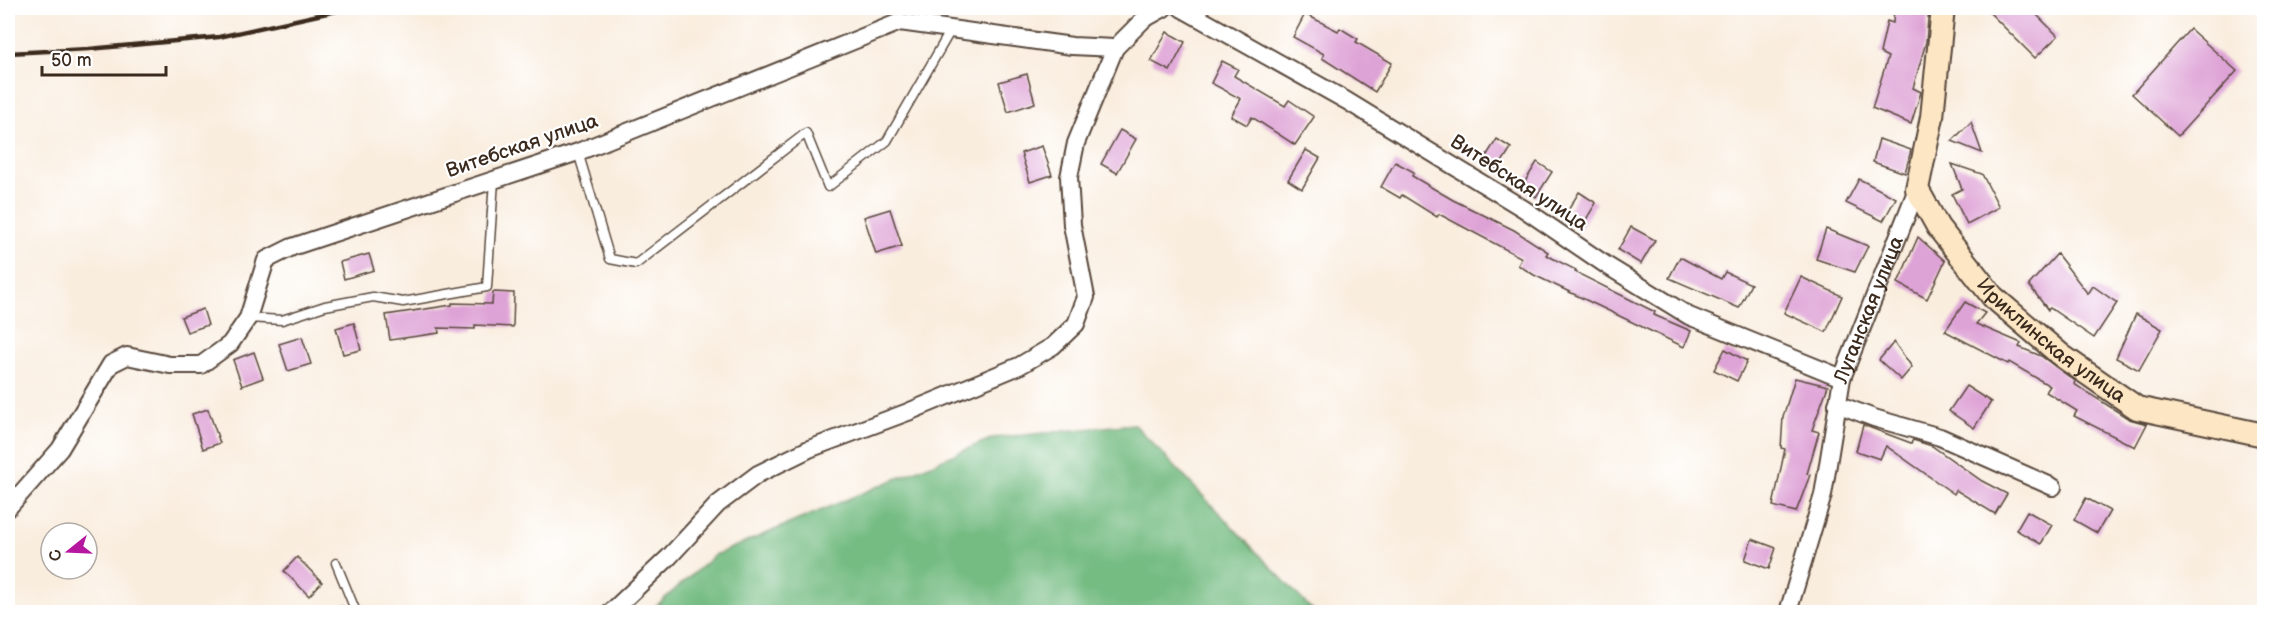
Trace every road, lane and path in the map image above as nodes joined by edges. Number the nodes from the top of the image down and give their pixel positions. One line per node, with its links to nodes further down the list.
1 (1164, 8): 5 (street)
2 (1181, 8): 10 (street, Витебская улица)
3 (1943, 8): 8 (street, Луганская улица)
4 (952, 28): 5 (street, Витебская улица); 6 (street, Витебская улица); 6 (lane)
5 (1115, 48): 17 (street)
6 (578, 152): 7 (street, Витебская улица)
7 (495, 178): 9 (street, Витебская улица); 9 (lane)
8 (1917, 189): 10 (street, Луганская улица); 12 (street, Ириклинская улица)
9 (248, 318): 14 (street, Витебская улица)
10 (1842, 378): 11 (street, Луганская улица)
11 (1837, 404): 13 (street); 18 (street, Луганская улица)
12 (2265, 435)
13 (2053, 487)
14 (8, 508)
15 (336, 563): 16 (lane)
16 (356, 612)
17 (611, 612)
18 (1788, 612)

